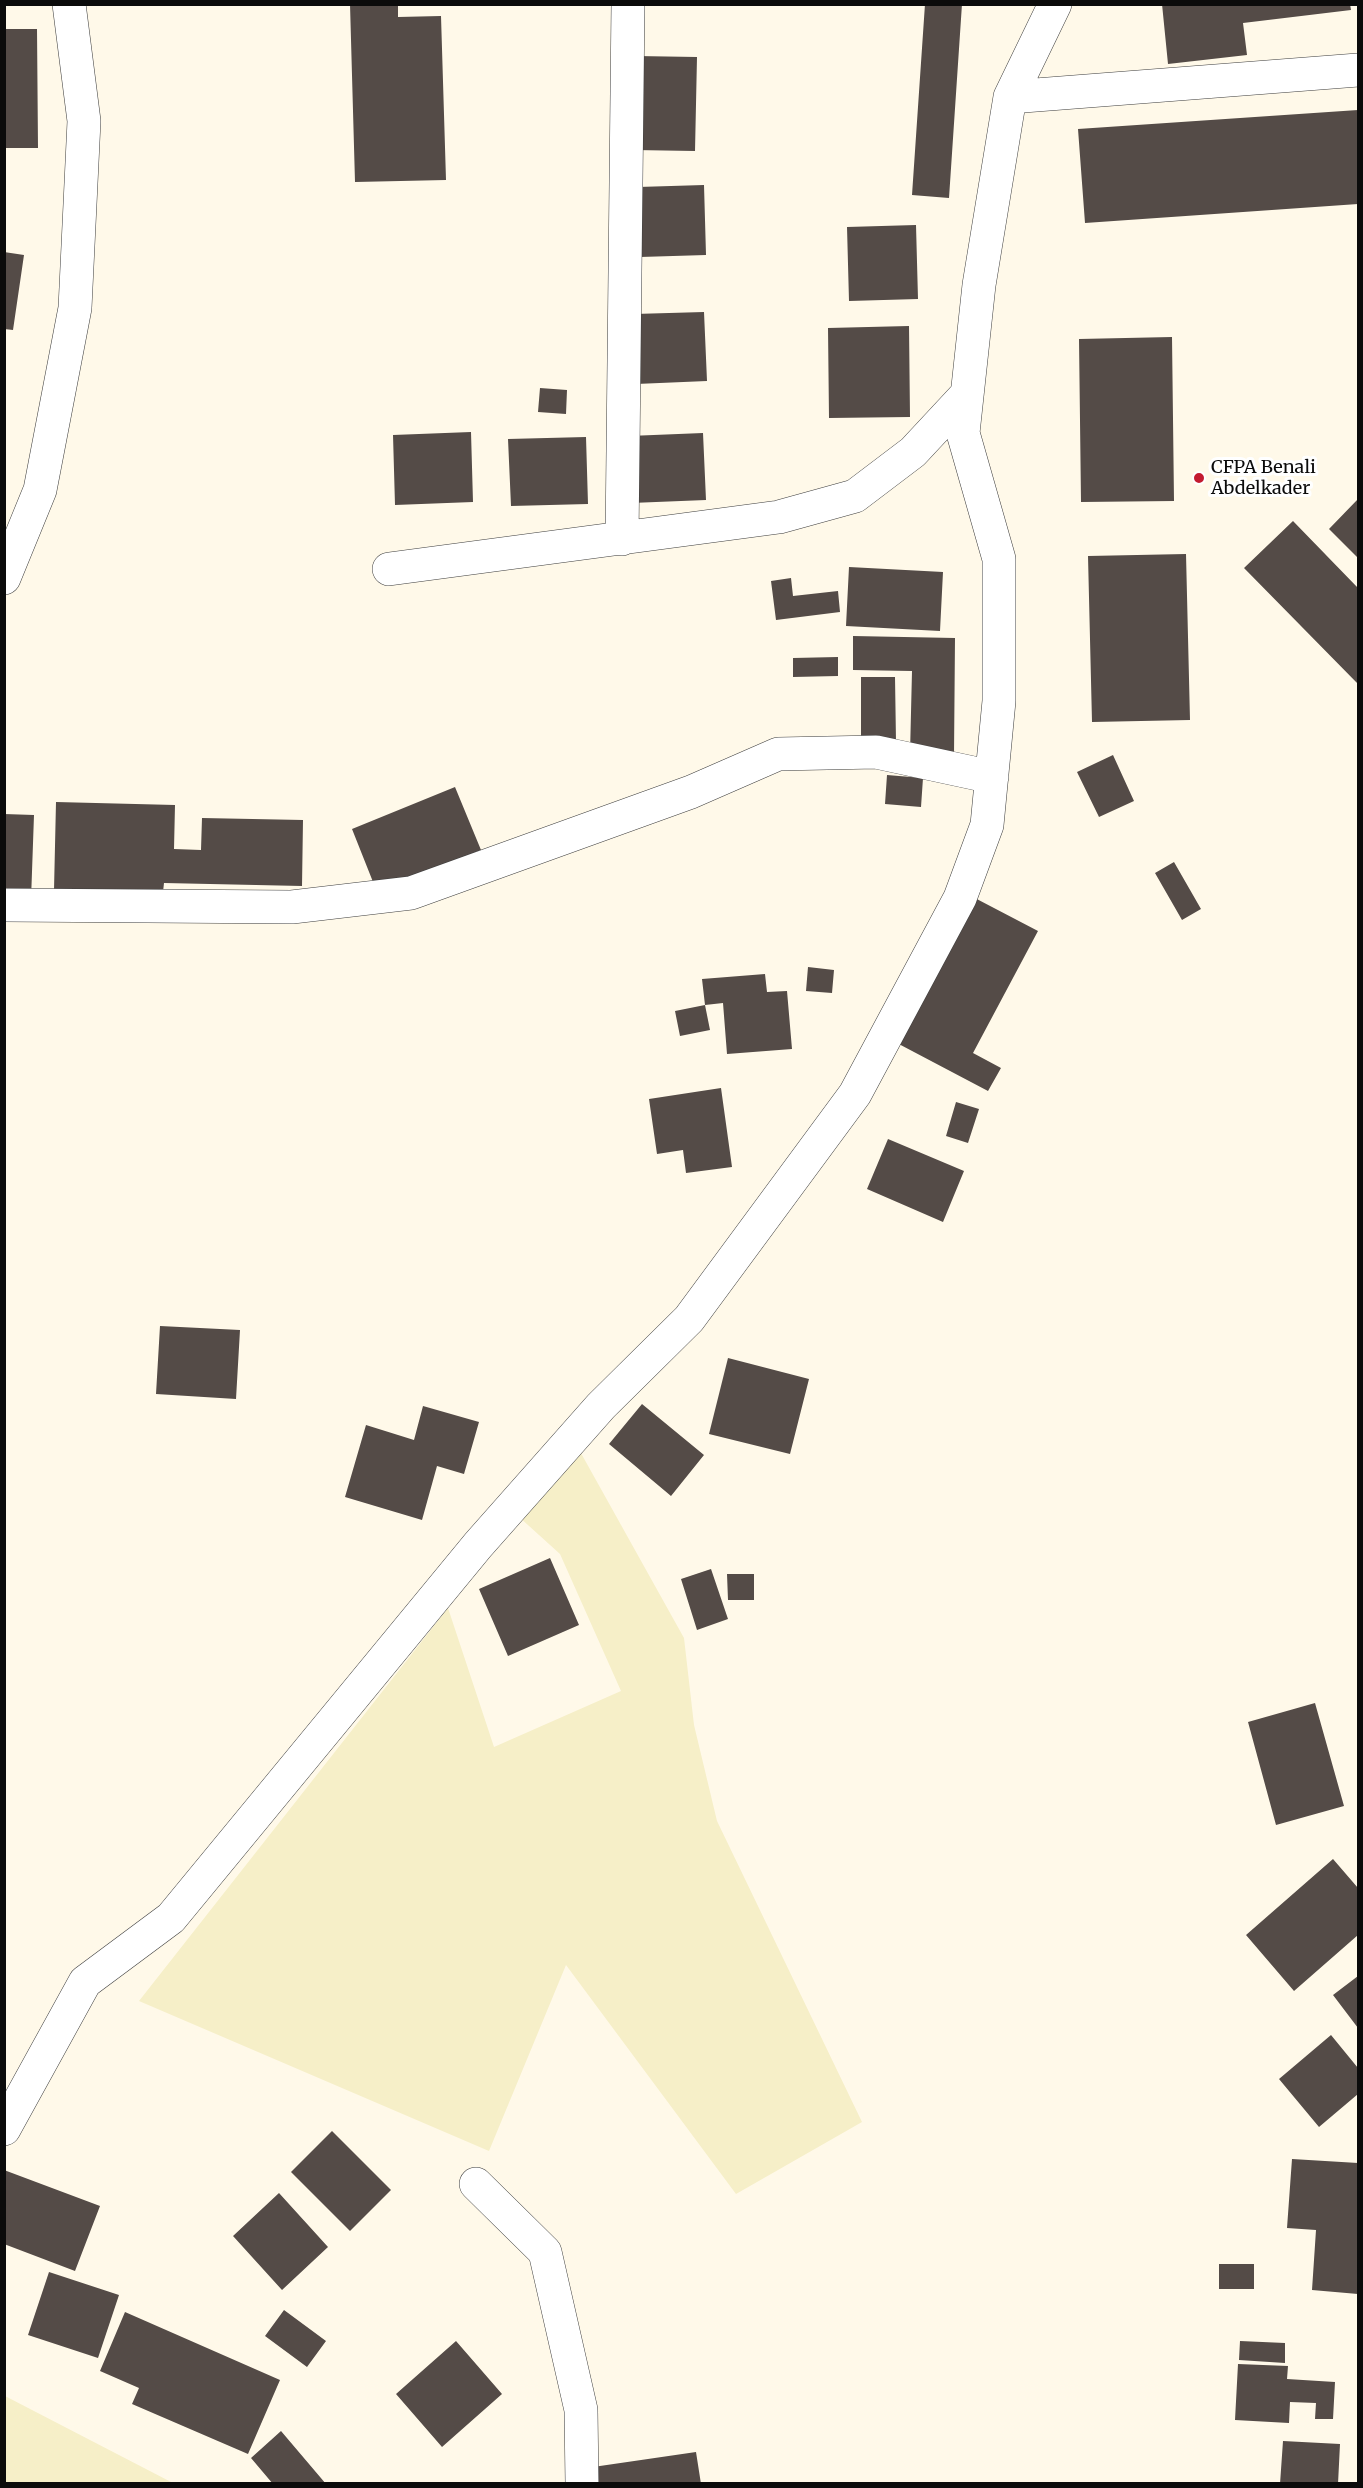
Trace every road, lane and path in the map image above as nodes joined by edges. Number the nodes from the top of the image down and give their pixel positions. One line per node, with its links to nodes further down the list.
1 (69, 4): 9 (street)
2 (628, 4): 7 (street)
3 (1055, 4): 5 (street)
4 (1359, 70): 5 (street)
5 (1010, 97): 6 (street)
6 (967, 394): 7 (street); 10 (street)
7 (622, 539): 8 (street)
8 (389, 569)
9 (4, 578)
10 (992, 777): 11 (street); 12 (street)
11 (4, 905)
12 (4, 2129)
13 (476, 2184): 14 (street)
14 (582, 2484)

